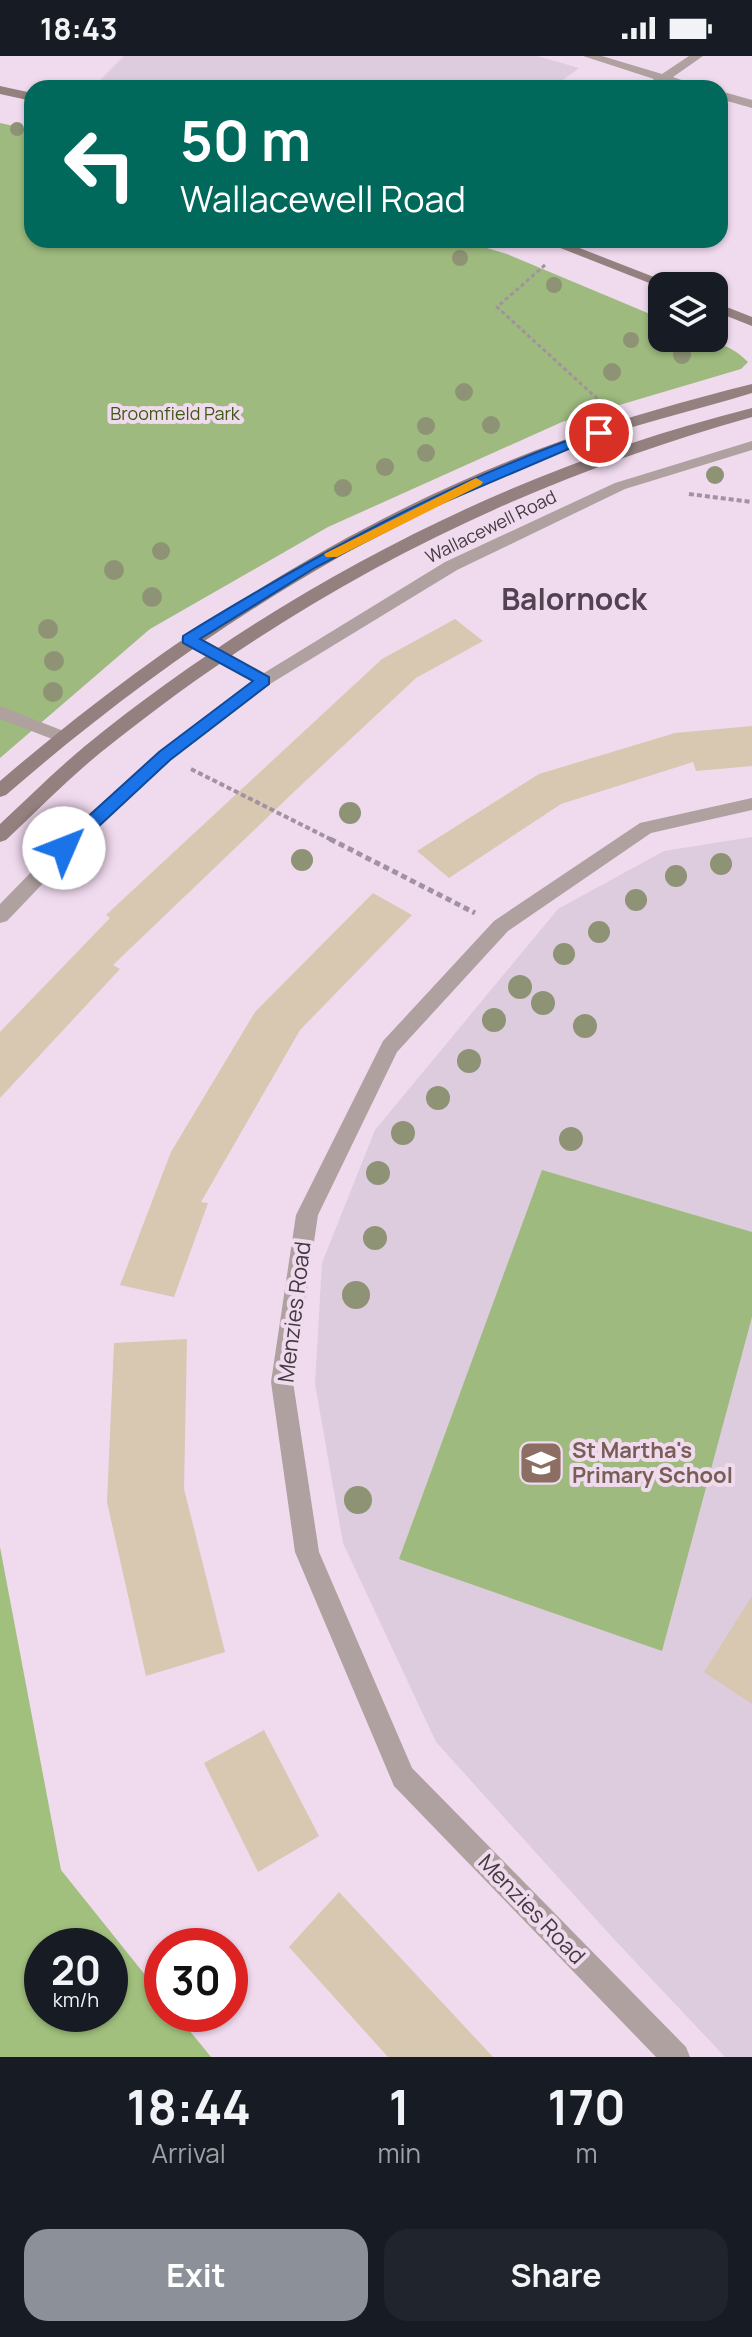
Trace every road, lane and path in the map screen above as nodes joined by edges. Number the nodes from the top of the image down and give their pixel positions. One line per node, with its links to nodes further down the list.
1 (589, 56): 3 (street)
2 (697, 56): 3 (street)
3 (663, 78): 4 (street); 5 (street)
4 (660, 80)
5 (670, 80)
6 (0, 90): 7 (street)
7 (24, 95)
8 (728, 97): 9 (street)
9 (752, 104)
10 (563, 248): 17 (path)
11 (570, 248): 12 (street)
12 (648, 278)
13 (728, 312): 14 (street)
14 (752, 322)
15 (752, 388): 17 (street)
16 (752, 412): 20 (street, Wallacewell Road)
17 (628, 423): 19 (street)
18 (752, 445): 21 (street, Wallacewell Road)
19 (189, 639): 20 (street); 23 (street)
20 (217, 654): 21 (street); 27 (street, Wallacewell Road)
21 (264, 680): 24 (street, Wallacewell Road)
22 (0, 712): 23 (street)
23 (60, 736): 25 (street)
24 (165, 756): 28 (street, Wallacewell Road); 29 (path)
25 (0, 791)
26 (752, 804): 29 (street, Menzies Road)
27 (0, 835)
28 (0, 916)
29 (501, 926): 30 (street, Menzies Road)
30 (676, 2057)

